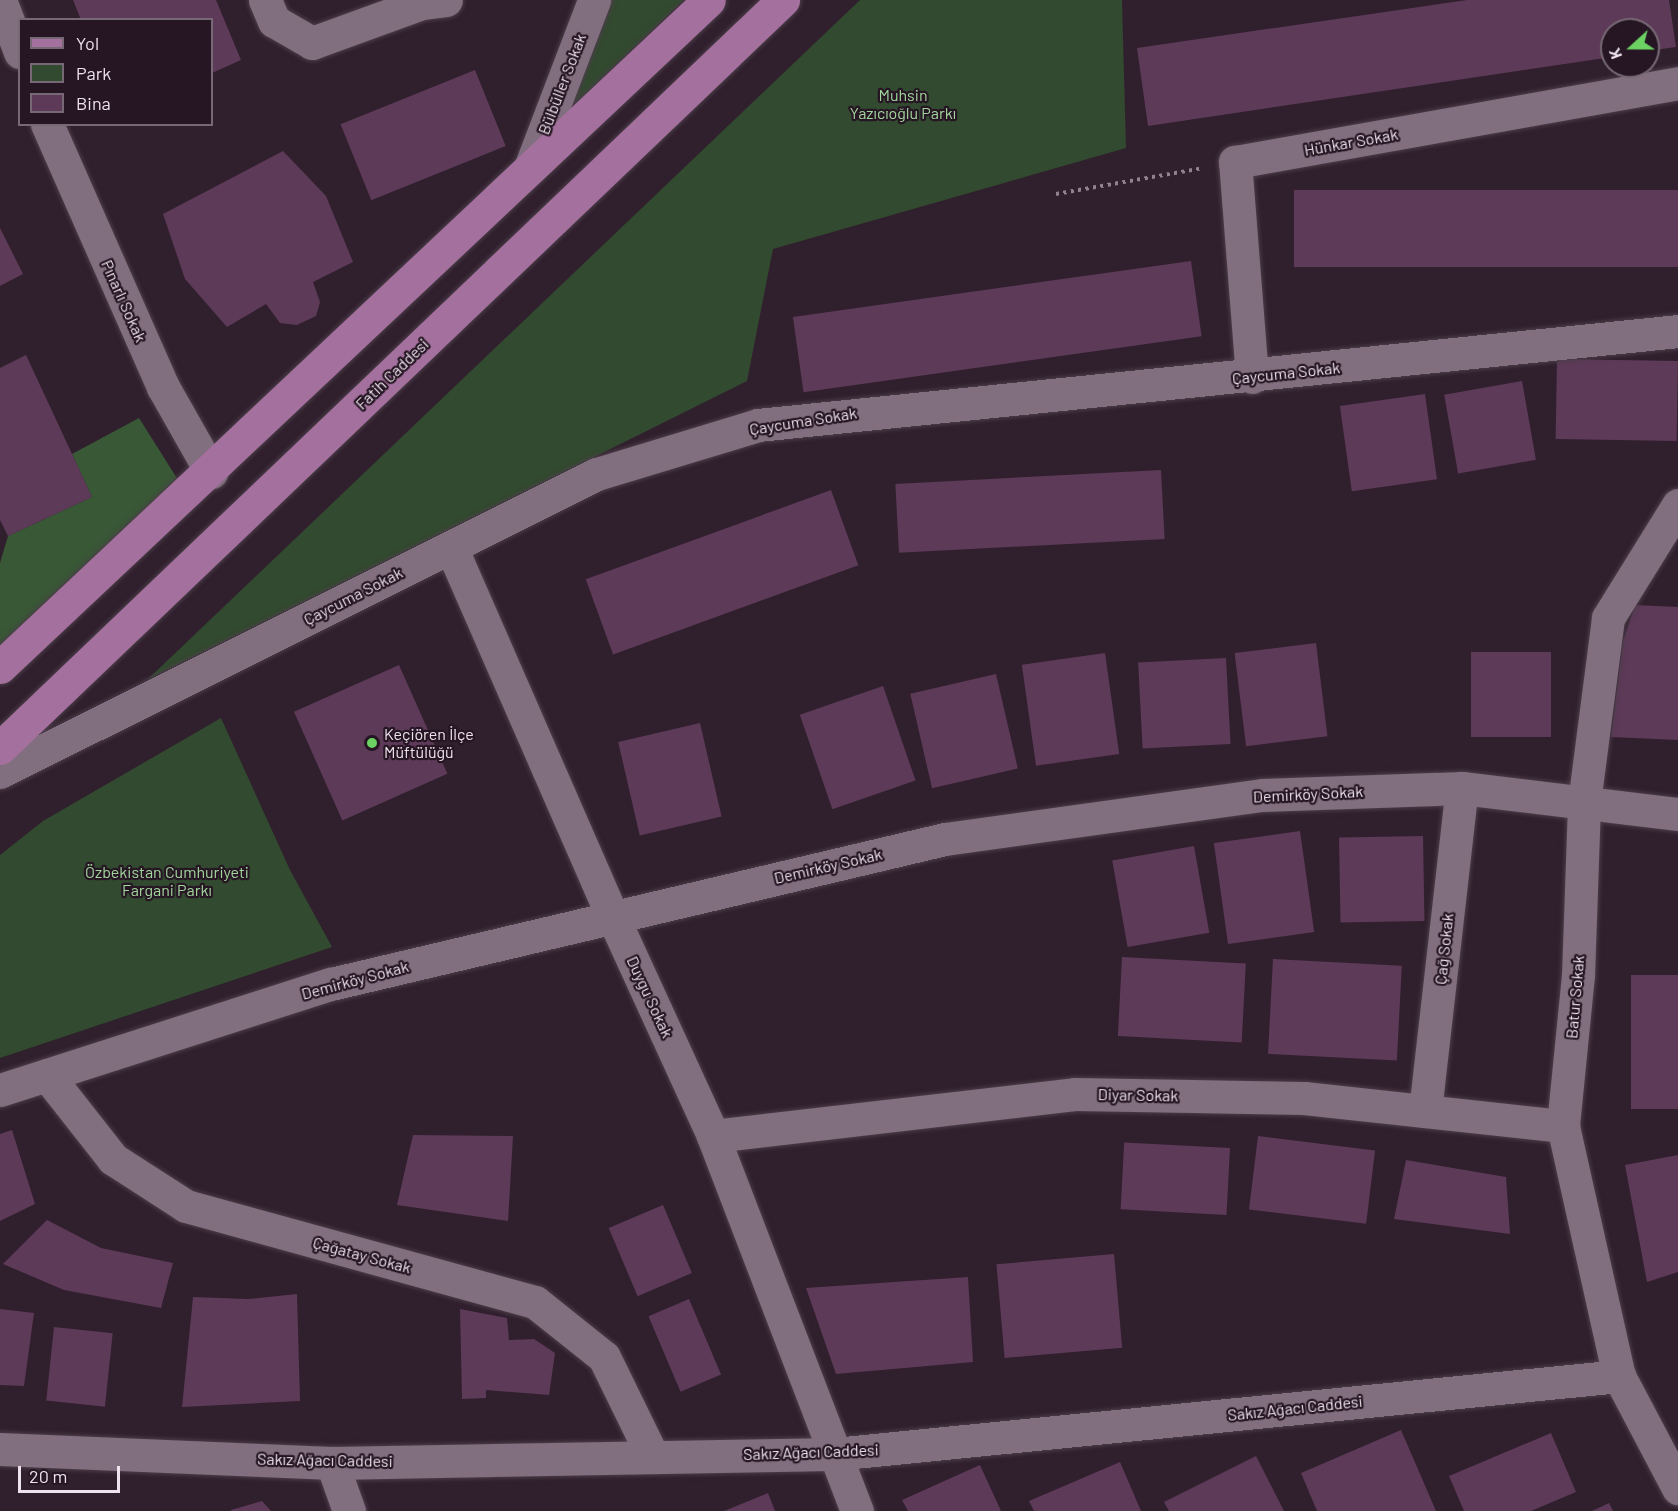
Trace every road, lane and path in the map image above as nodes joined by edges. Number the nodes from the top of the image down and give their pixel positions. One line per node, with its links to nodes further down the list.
1 (0, 0): 7 (street)
2 (266, 0): 3 (street)
3 (446, 0)
4 (594, 0): 11 (street, Bülbüller Sokak)
5 (709, 0): 11 (main road)
6 (783, 0): 19 (main road, Fatih Caddesi)
7 (18, 47)
8 (1678, 83): 10 (street, Hünkar Sokak)
9 (47, 126): 15 (street, Pınarlı Sokak)
10 (1235, 162): 12 (path); 14 (street)
11 (530, 168): 15 (main road)
12 (1056, 194)
13 (1678, 331): 14 (street, Çaycuma Sokak)
14 (1252, 377): 17 (street, Çaycuma Sokak)
15 (211, 472): 18 (main road)
16 (1677, 507): 22 (street, Batur Sokak)
17 (451, 547): 20 (street, Çaycuma Sokak); 24 (street, Duygu Sokak)
18 (0, 667)
19 (0, 748)
20 (0, 772)
21 (1462, 788): 22 (street, Demirköy Sokak); 24 (street, Demirköy Sokak); 27 (street, Çağ Sokak)
22 (1584, 804): 23 (street, Demirköy Sokak); 28 (street, Batur Sokak)
23 (1678, 814)
24 (612, 915): 25 (street, Demirköy Sokak); 29 (street, Duygu Sokak)
25 (47, 1075): 26 (street, Demirköy Sokak); 33 (street, Çağatay Sokak)
26 (0, 1090)
27 (1425, 1111): 28 (street, Diyar Sokak); 29 (street, Diyar Sokak)
28 (1563, 1126): 30 (street, Batur Sokak)
29 (713, 1136): 32 (street, Duygu Sokak)
30 (1619, 1376): 32 (street, Sakız Ağacı Caddesi); 35 (street, Batur Sokak)
31 (0, 1449): 34 (street, Sakız Ağacı Caddesi)
32 (834, 1454): 33 (street, Sakız Ağacı Caddesi); 37 (street, Duygu Sokak)
33 (652, 1455): 34 (street, Sakız Ağacı Caddesi)
34 (332, 1463): 36 (street)
35 (1678, 1488)
36 (349, 1511)
37 (857, 1511)

